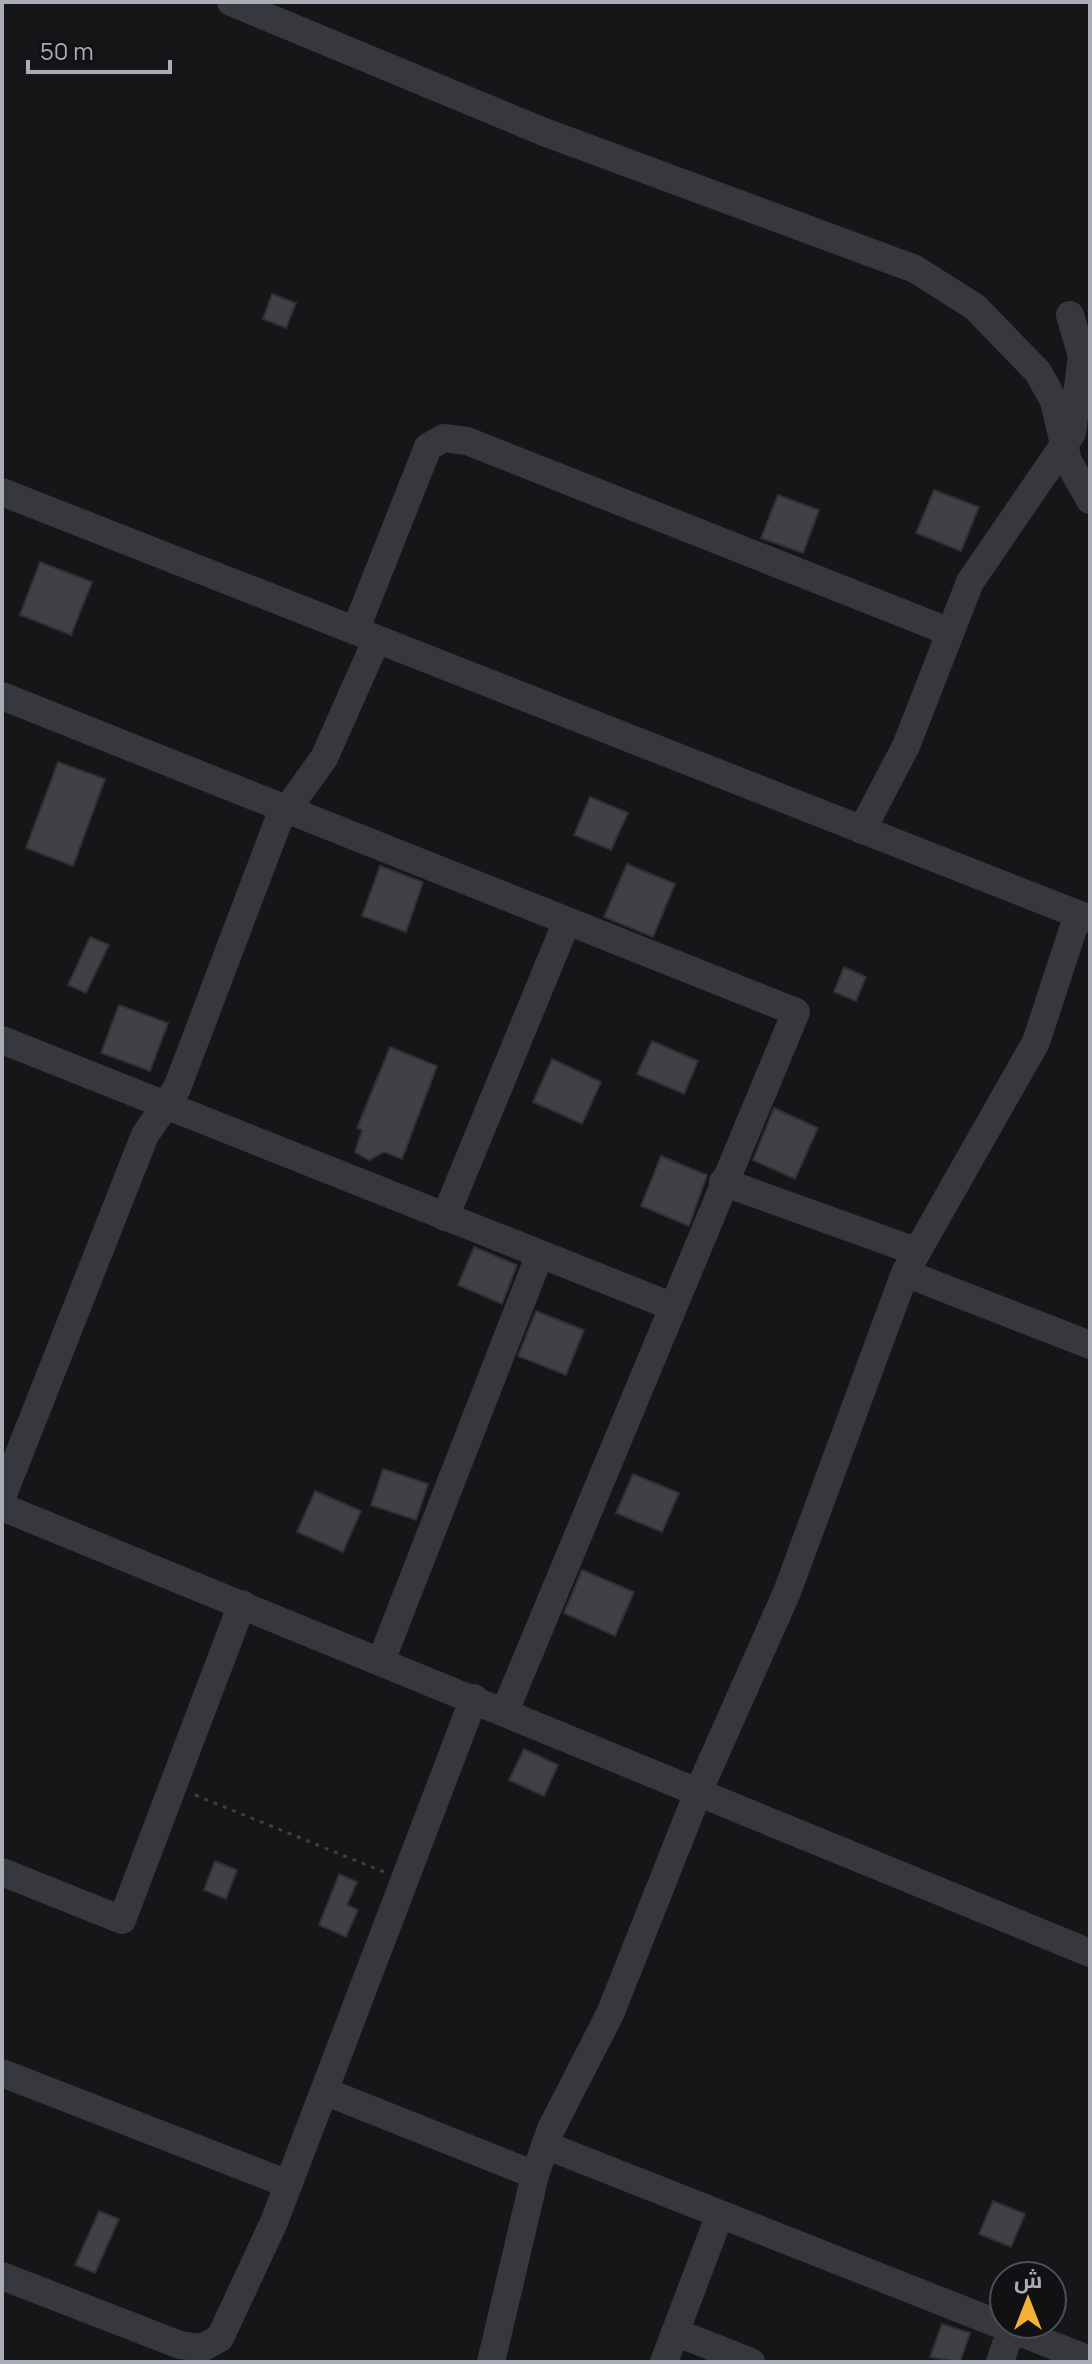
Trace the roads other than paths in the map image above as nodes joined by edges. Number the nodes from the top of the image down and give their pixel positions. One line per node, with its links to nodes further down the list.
1 (231, 2): 3 (street)
2 (1070, 315): 3 (street)
3 (1064, 444): 5 (street); 6 (street)
4 (2, 492): 7 (street)
5 (1090, 500)
6 (950, 632): 7 (street); 10 (street)
7 (366, 635): 9 (street); 10 (street)
8 (4, 702): 9 (street)
9 (287, 809): 12 (street); 14 (street)
10 (862, 830): 11 (street)
11 (1084, 916): 18 (street)
12 (567, 921): 15 (street); 16 (street)
13 (2, 1040): 14 (street)
14 (166, 1105): 16 (street); 21 (street)
15 (723, 1182): 18 (street); 19 (street)
16 (445, 1217): 17 (street)
17 (540, 1254): 19 (street); 24 (street)
18 (910, 1262): 20 (street); 27 (street)
19 (671, 1306): 26 (street)
20 (1090, 1345)
21 (2, 1497)
22 (2, 1507): 23 (street)
23 (242, 1604): 24 (street); 28 (street)
24 (381, 1661): 25 (street)
25 (474, 1698): 26 (street); 31 (street)
26 (505, 1711): 27 (street)
27 (699, 1790): 29 (street); 32 (street)
28 (2, 1872)
29 (1090, 1953)
30 (2, 2073): 34 (street)
31 (324, 2091): 33 (street); 34 (street)
32 (545, 2145): 33 (street); 35 (street)
33 (535, 2175): 42 (street)
34 (288, 2184): 36 (street)
35 (720, 2214): 37 (street); 38 (street)
36 (2, 2276)
37 (988, 2320)
38 (675, 2332): 43 (street); 44 (street)
39 (1007, 2340): 45 (street)
40 (1039, 2340): 41 (street)
41 (1090, 2360)
42 (491, 2362)
43 (664, 2362)
44 (751, 2362)
45 (1000, 2362)

